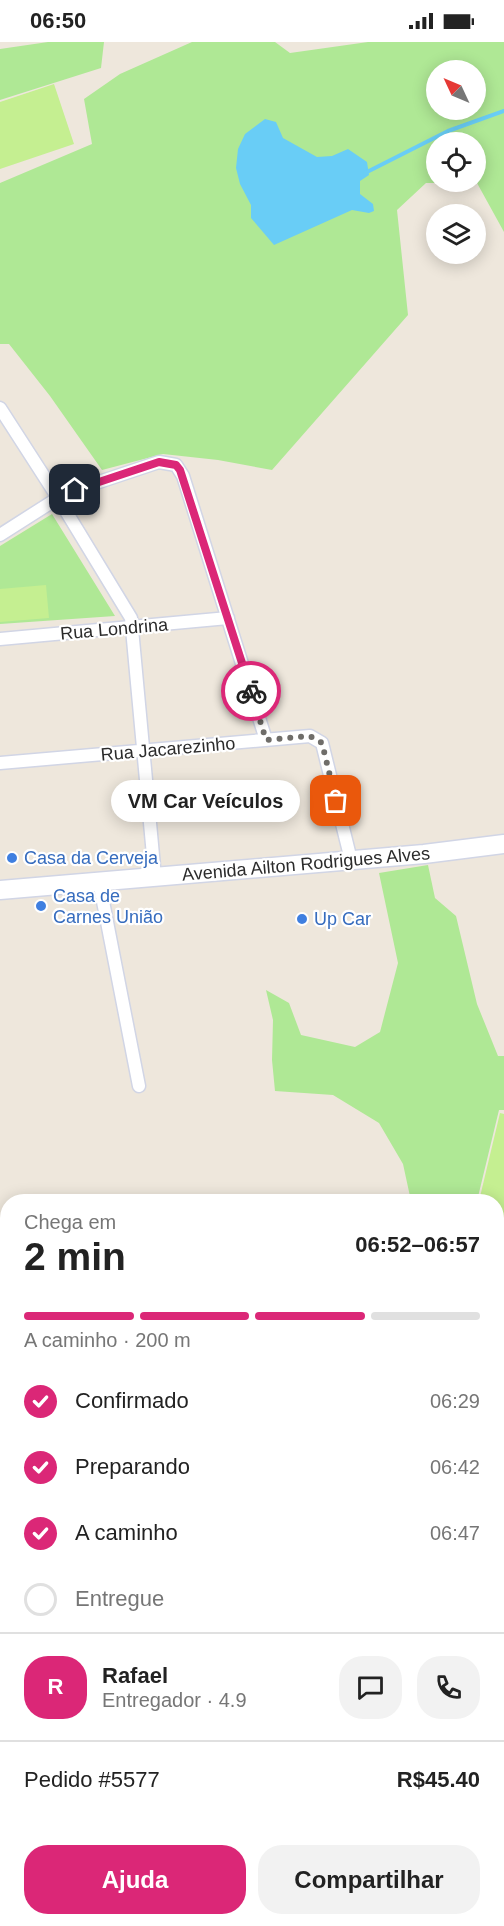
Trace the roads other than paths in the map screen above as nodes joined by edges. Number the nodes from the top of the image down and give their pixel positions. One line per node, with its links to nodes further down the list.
1 (0, 408): 2 (street)
2 (58, 498): 3 (street); 4 (street); 5 (street)
3 (0, 535)
4 (228, 618): 5 (street, Rua Londrina); 7 (street)
5 (133, 627): 6 (street, Rua Londrina); 8 (street)
6 (0, 639)
7 (266, 740): 8 (street, Rua Jacarezinho); 11 (street, Rua Jacarezinho)
8 (144, 751): 9 (street, Rua Jacarezinho); 12 (street)
9 (0, 763)
10 (504, 844): 11 (main road, Avenida Ailton Rodrigues Alves)
11 (351, 860): 12 (main road, Avenida Ailton Rodrigues Alves)
12 (155, 876): 13 (main road, Avenida Ailton Rodrigues Alves)
13 (99, 881): 14 (main road, Avenida Ailton Rodrigues Alves); 15 (street)
14 (0, 890)
15 (139, 1086)

